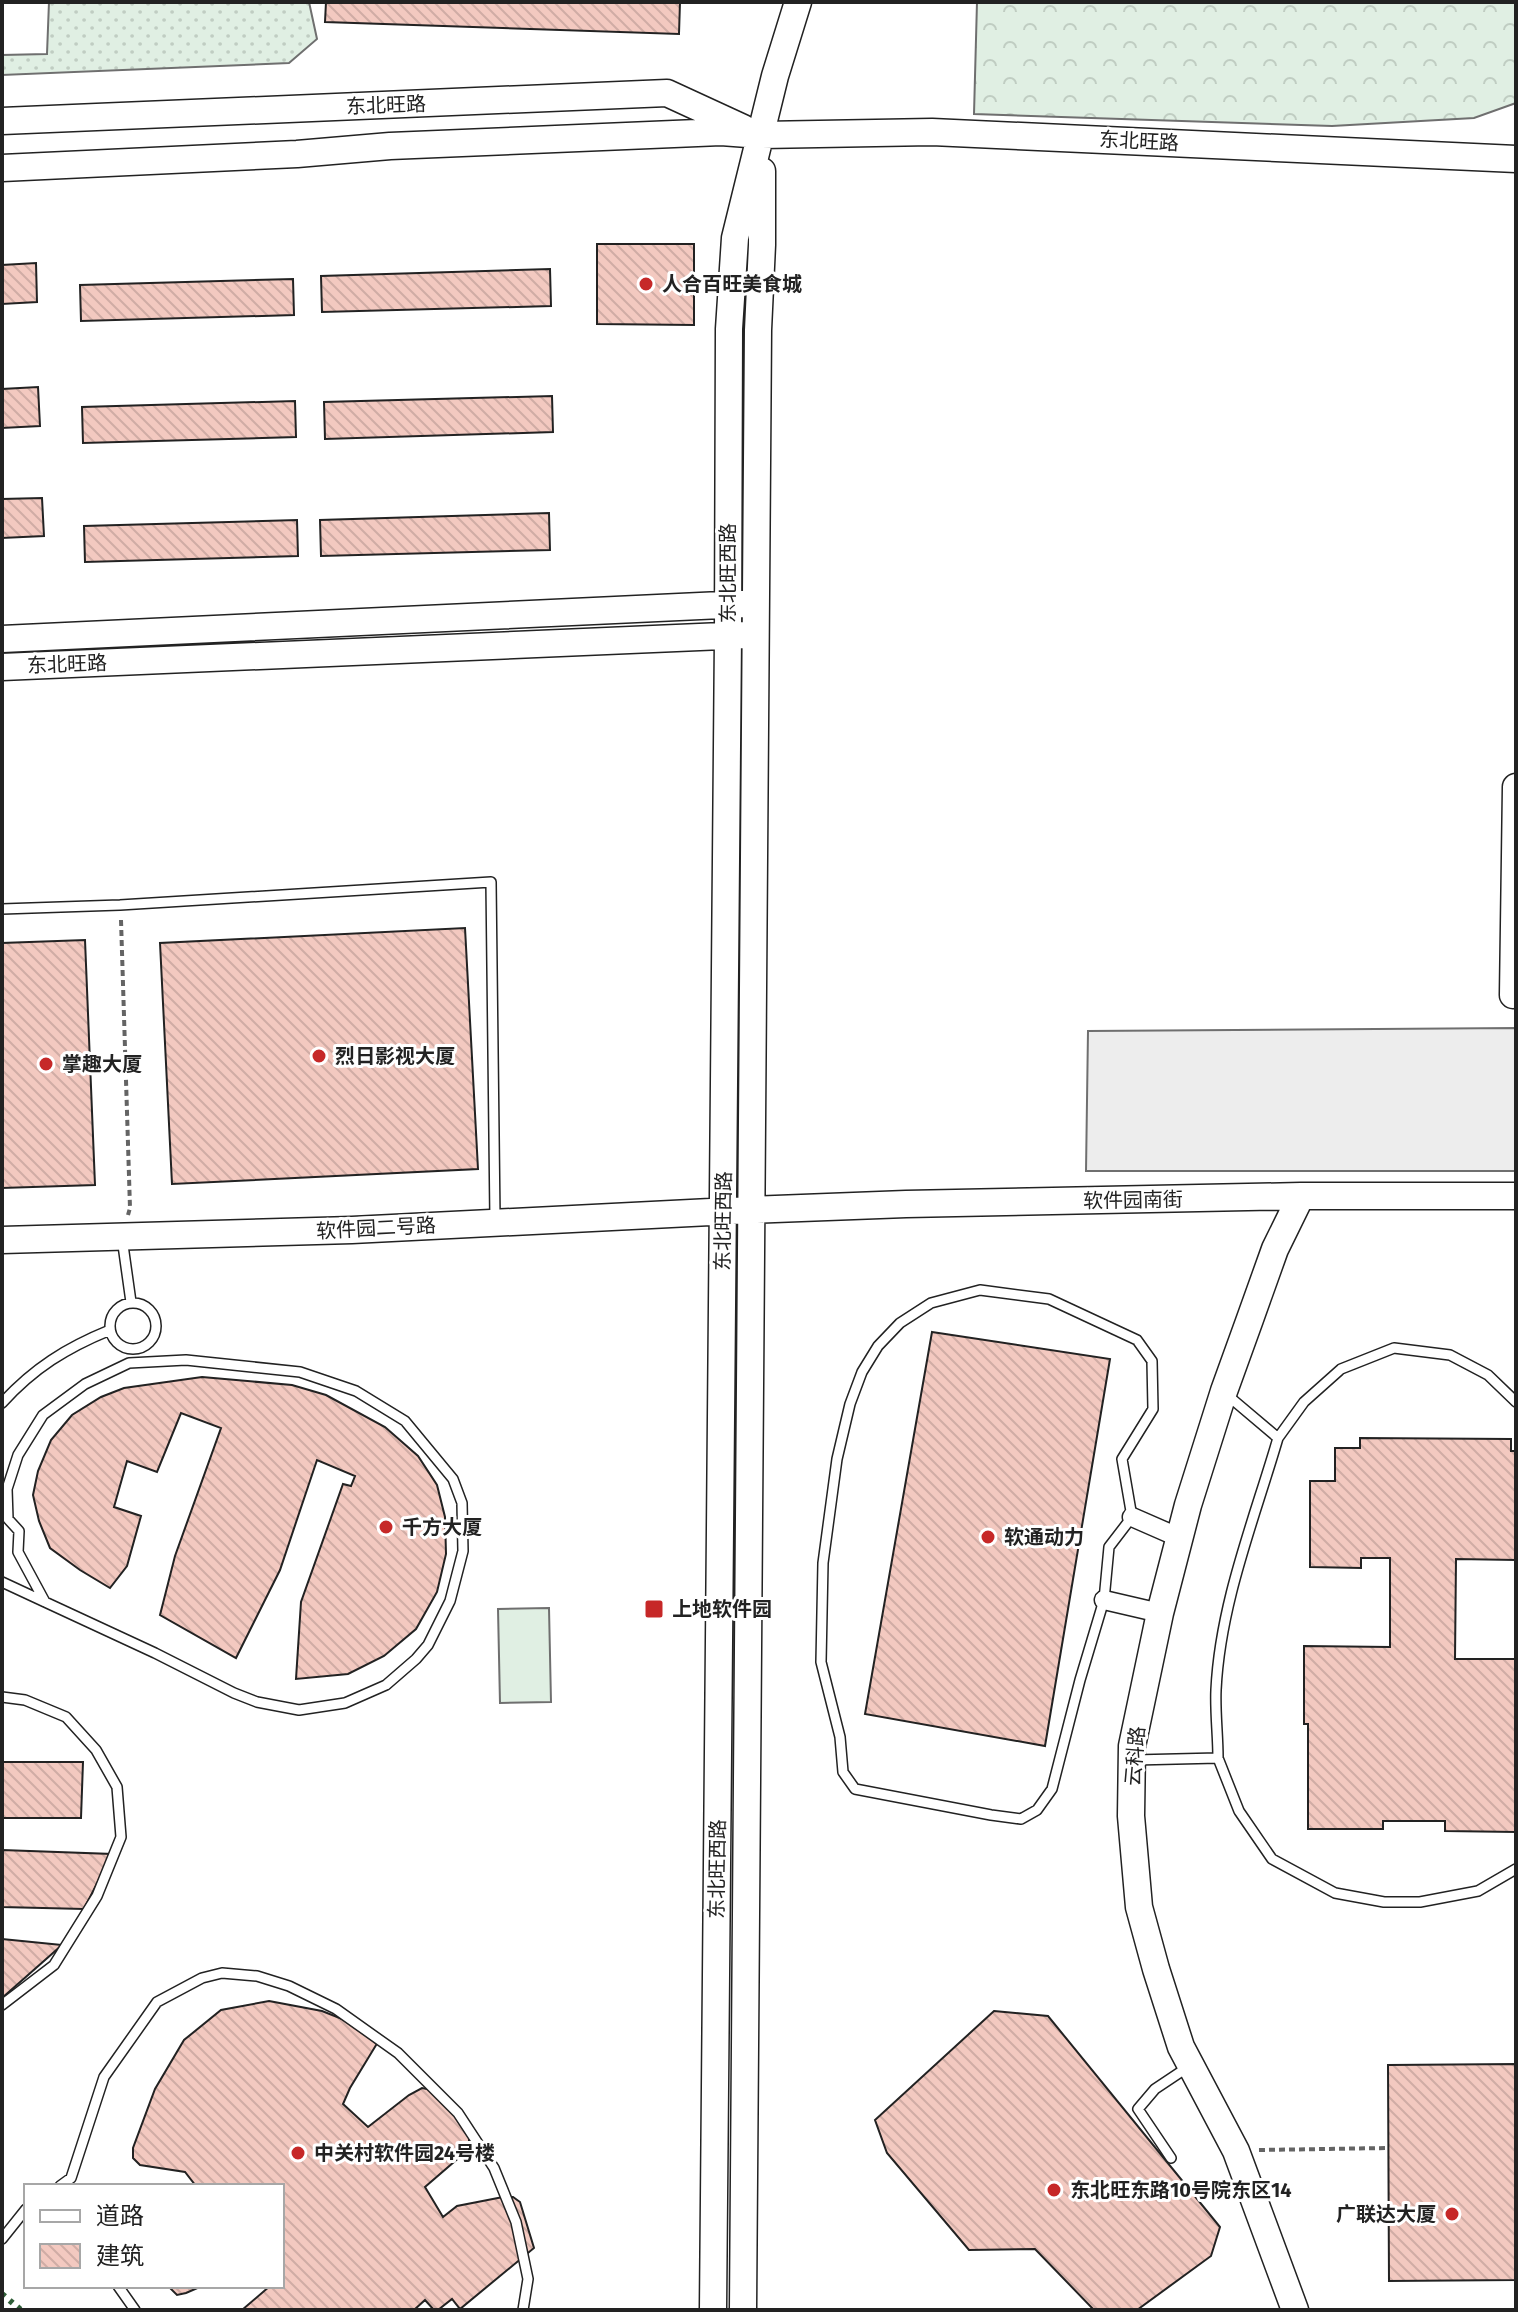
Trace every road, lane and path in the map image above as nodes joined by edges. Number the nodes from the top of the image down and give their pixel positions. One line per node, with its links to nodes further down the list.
1 (798, 2): 3 (street, 东北旺西路)
2 (2, 121): 3 (street, 东北旺路)
3 (761, 135): 4 (street, 东北旺路); 5 (street, 东北旺路); 6 (street, 东北旺西路); 7 (street, 东北旺西路)
4 (1516, 159)
5 (2, 168)
6 (755, 603): 7 (street, 东北旺路); 8 (street, 东北旺西路)
7 (728, 605): 9 (street, 东北旺西路); 10 (street, 东北旺路)
8 (755, 634): 9 (street, 东北旺路); 18 (street, 东北旺西路)
9 (728, 636): 11 (street, 东北旺路); 19 (street, 东北旺西路)
10 (2, 639)
11 (2, 667)
12 (1516, 787): 15 (street)
13 (120, 905): 14 (lane); 20 (lane); 21 (path)
14 (2, 909)
15 (1514, 995)
16 (1301, 1196): 17 (street, 软件园南街); 18 (street, 软件园南街); 27 (street, 云科路)
17 (1516, 1196)
18 (750, 1210): 19 (street, 软件园二号路); 54 (street, 东北旺西路)
19 (723, 1211): 20 (street, 软件园二号路); 53 (street, 东北旺西路)
20 (495, 1223): 21 (street, 软件园二号路)
21 (121, 1236): 22 (street, 软件园二号路); 23 (lane)
22 (2, 1240)
23 (131, 1302): 24 (lane); 25 (lane)
24 (110, 1330): 25 (lane); 29 (lane)
25 (137, 1349): 26 (lane)
26 (141, 1363): 31 (lane); 36 (lane)
27 (1224, 1391): 30 (lane); 33 (street, 云科路)
28 (1516, 1402): 30 (lane)
29 (2, 1403)
30 (1278, 1438): 39 (lane)
31 (7, 1475): 36 (lane)
32 (1132, 1517): 33 (street); 35 (lane); 35 (lane)
33 (1180, 1538): 37 (street, 云科路)
34 (2, 1582): 36 (lane)
35 (1104, 1600): 37 (street)
36 (45, 1602)
37 (1160, 1613): 40 (street, 云科路)
38 (2, 1697): 42 (lane)
39 (1218, 1758): 40 (lane); 41 (lane)
40 (1132, 1760): 43 (street, 云科路)
41 (1516, 1869)
42 (2, 2005)
43 (1191, 2065): 45 (street, 云科路); 46 (lane)
44 (1388, 2148): 45 (path)
45 (1236, 2151): 55 (street, 云科路)
46 (1171, 2158)
47 (73, 2182): 52 (lane)
48 (24, 2212): 49 (lane)
49 (2, 2239)
50 (119, 2288): 51 (lane)
51 (135, 2310)
52 (523, 2310)
53 (713, 2310)
54 (743, 2310)
55 (1295, 2310)

